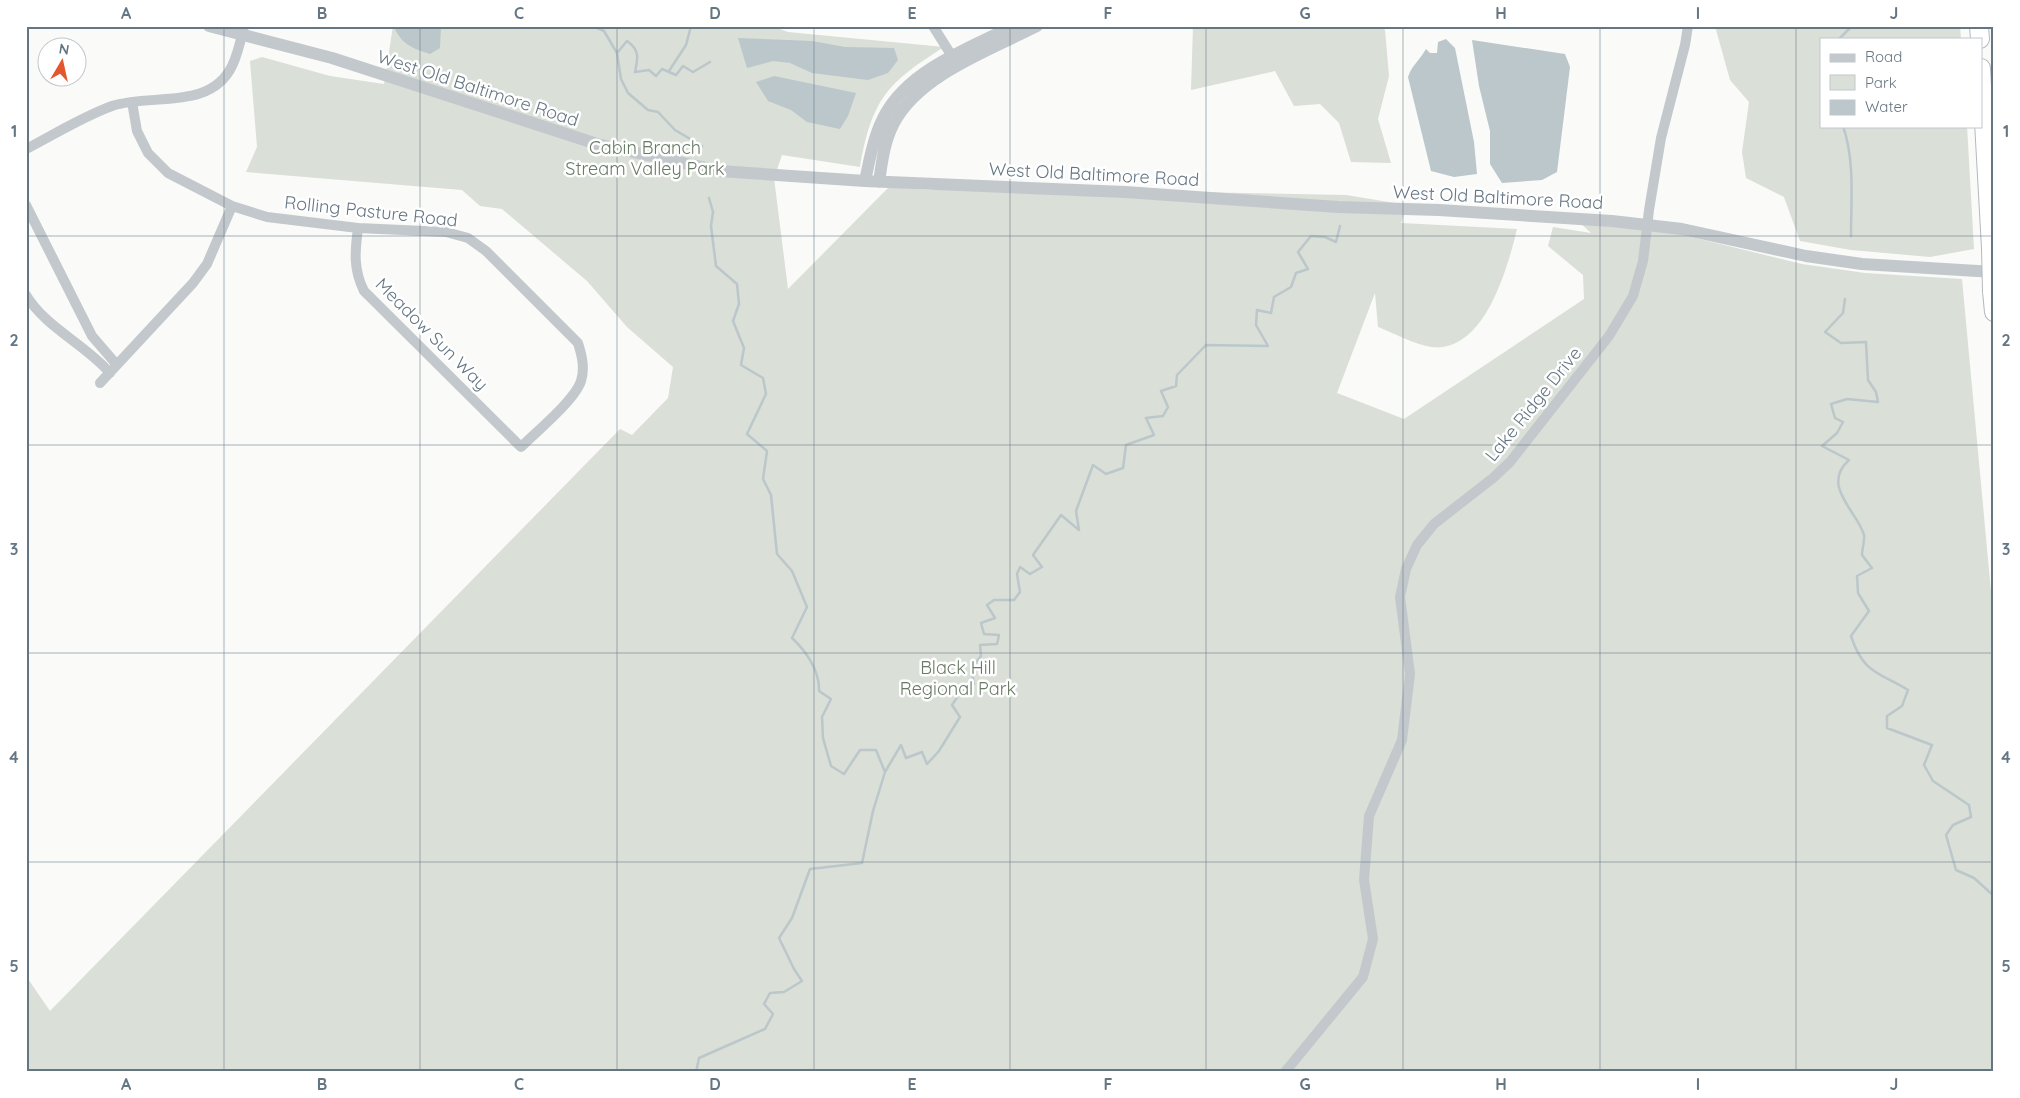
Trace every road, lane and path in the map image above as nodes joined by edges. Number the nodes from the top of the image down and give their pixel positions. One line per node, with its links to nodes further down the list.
1 (208, 26): 6 (street, West Old Baltimore Road)
2 (932, 26): 7 (street)
3 (1013, 26): 7 (street)
4 (1037, 26): 7 (street)
5 (1688, 26): 15 (street, Lake Ridge Drive)
6 (243, 30): 9 (street); 11 (street, West Old Baltimore Road)
7 (955, 62): 11 (street); 12 (street)
8 (1982, 86): 19 (highway, bridge)
9 (132, 102): 10 (street); 14 (street, Rolling Pasture Road)
10 (26, 149)
11 (865, 182): 12 (street, West Old Baltimore Road)
12 (879, 182): 15 (street, West Old Baltimore Road)
13 (26, 206): 20 (street)
14 (232, 206): 16 (street, Rolling Pasture Road); 20 (street)
15 (1647, 225): 17 (street, West Old Baltimore Road); 23 (street, Lake Ridge Drive)
16 (358, 228): 22 (street, Meadow Sun Way); 22 (street, Rolling Pasture Road)
17 (1994, 272)
18 (26, 295): 20 (street)
19 (1994, 312)
20 (114, 369): 21 (street)
21 (100, 383)
22 (521, 447)
23 (1285, 1072)

